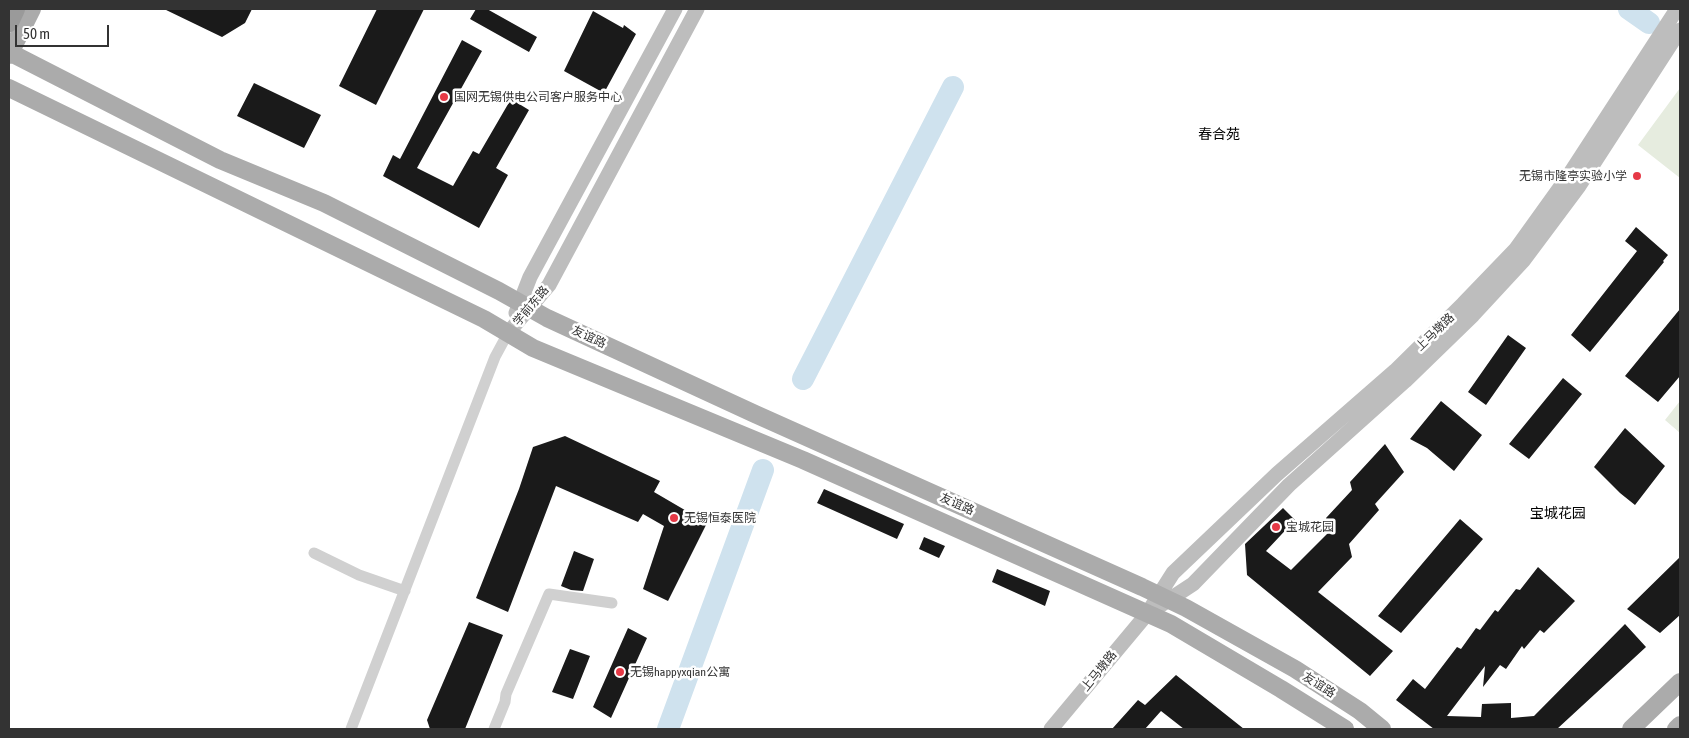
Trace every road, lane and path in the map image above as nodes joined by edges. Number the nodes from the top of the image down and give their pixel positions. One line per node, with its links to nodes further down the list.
1 (15, 9): 6 (highway)
2 (32, 9): 8 (main road)
3 (675, 9): 10 (street, 学前东路)
4 (697, 9): 10 (street, 学前东路)
5 (1677, 9): 14 (street, 上马墩路)
6 (9, 22)
7 (1680, 30): 14 (street, 上马墩路)
8 (9, 53): 10 (main road, 友谊路)
9 (9, 88): 11 (main road, 友谊路)
10 (525, 305): 11 (street, 学前东路); 14 (main road, 友谊路)
11 (508, 333): 13 (street); 16 (main road, 友谊路)
12 (314, 553): 13 (street)
13 (405, 591): 19 (street)
14 (1164, 597): 16 (street, 上马墩路); 23 (main road, 友谊路)
15 (612, 603): 20 (street)
16 (1147, 614): 21 (street, 上马墩路); 22 (main road, 友谊路)
17 (1680, 682): 24 (main road)
18 (1680, 725): 25 (main road)
19 (351, 729)
20 (494, 729)
21 (1051, 729)
22 (1344, 729)
23 (1382, 729)
24 (1631, 729)
25 (1676, 729)

